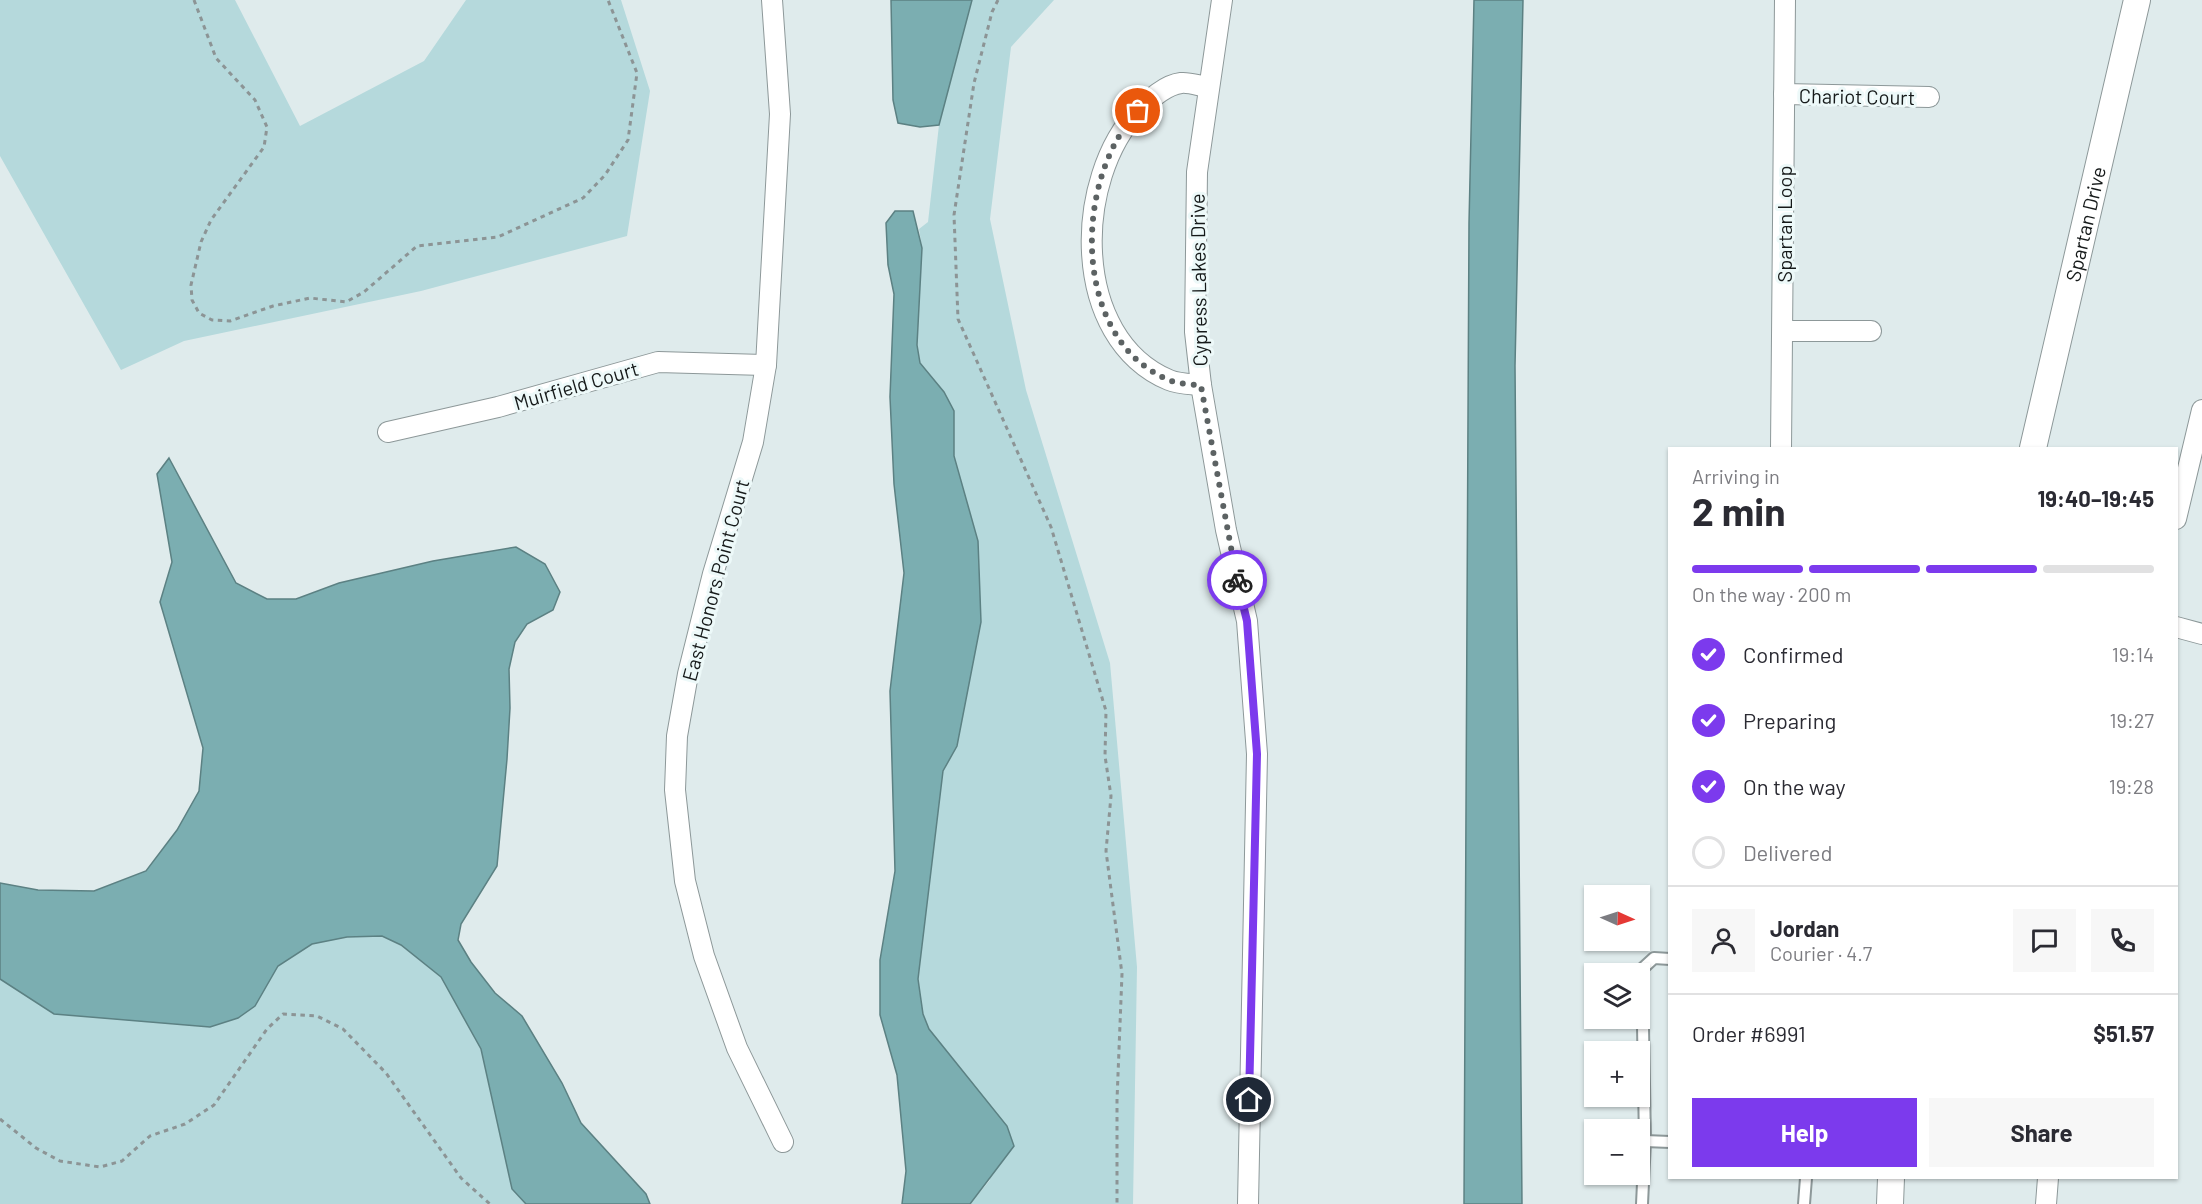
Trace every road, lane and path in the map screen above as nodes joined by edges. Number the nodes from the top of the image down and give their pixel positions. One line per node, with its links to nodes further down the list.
1 (194, 0): 2 (path)
2 (608, 0)
3 (772, 0): 13 (street, East Honors Point Court)
4 (998, 0): 33 (path)
5 (1222, 0): 8 (street, Cypress Lakes Drive)
6 (1785, 0): 9 (street, Spartan Loop)
7 (2137, 0): 18 (street, Spartan Drive)
8 (1208, 87): 14 (street, Cypress Lakes Drive); 14 (street)
9 (1784, 94): 10 (street, Chariot Court); 11 (street, Spartan Loop)
10 (1929, 97)
11 (1783, 331): 12 (street); 17 (street, Spartan Loop)
12 (1871, 331)
13 (766, 365): 16 (street, Muirfield Court); 26 (street, East Honors Point Court)
14 (1201, 386): 34 (street, Cypress Lakes Drive)
15 (2202, 410): 19 (street)
16 (388, 432)
17 (1781, 447)
18 (2033, 447)
19 (2178, 511)
20 (2178, 628): 21 (street)
21 (2202, 634)
22 (1668, 959): 24 (lane)
23 (0, 1119): 32 (path)
24 (1644, 1119)
25 (1650, 1141): 27 (lane)
26 (783, 1142)
27 (1668, 1142)
28 (1806, 1179): 36 (lane)
29 (1891, 1179): 37 (street)
30 (2048, 1179): 38 (street)
31 (1643, 1185): 35 (lane)
32 (490, 1204)
33 (1117, 1204)
34 (1248, 1204)
35 (1642, 1204)
36 (1804, 1204)
37 (1890, 1204)
38 (2046, 1204)

